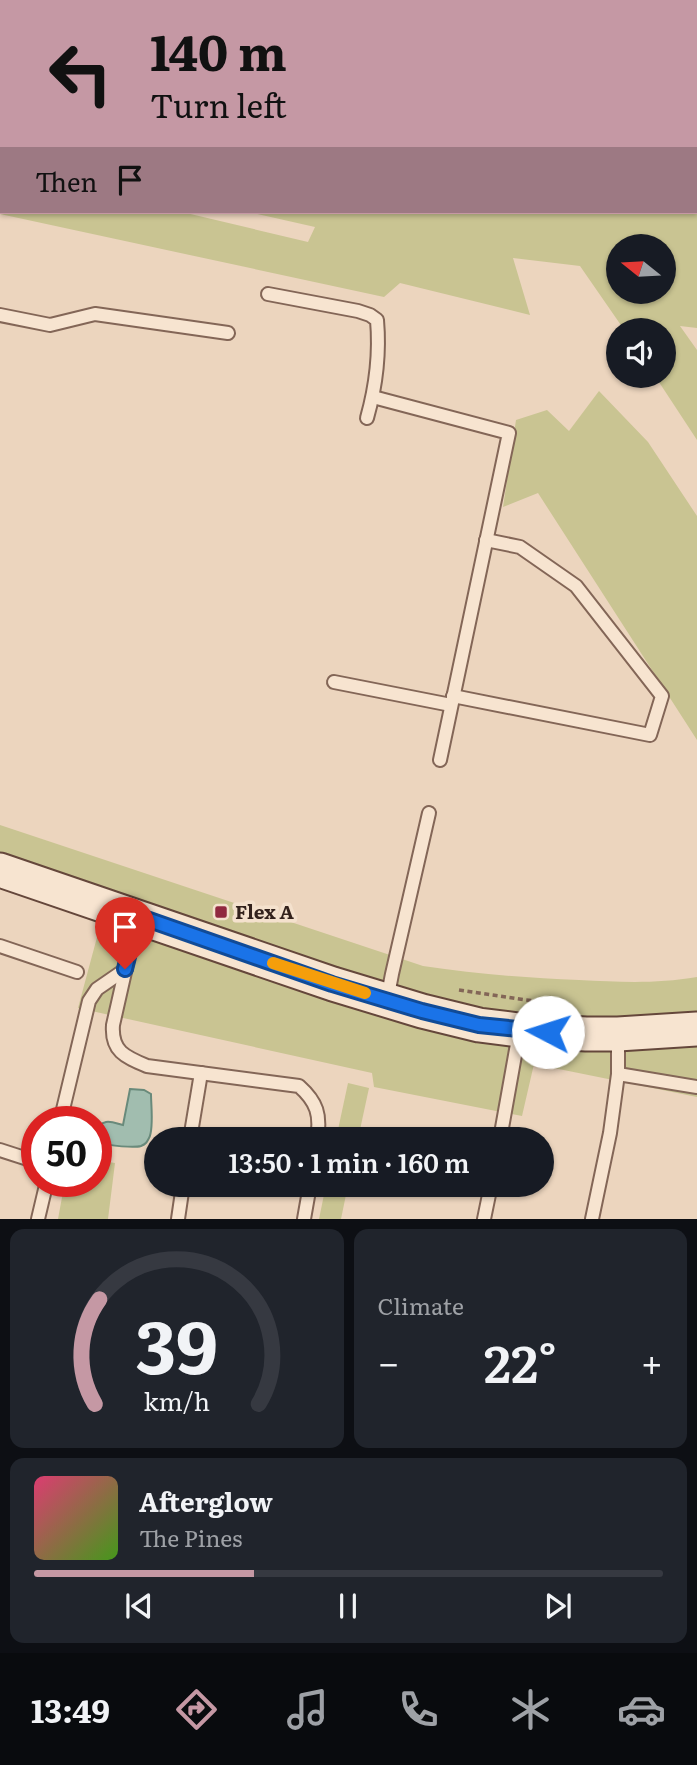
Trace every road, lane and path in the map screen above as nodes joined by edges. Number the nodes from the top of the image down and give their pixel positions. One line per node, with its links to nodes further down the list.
1 (268, 294): 4 (lane)
2 (0, 315): 3 (lane)
3 (228, 333)
4 (373, 397): 5 (lane); 6 (lane)
5 (367, 418)
6 (486, 540): 8 (lane); 8 (lane)
7 (334, 682): 8 (lane)
8 (452, 701): 9 (lane)
9 (440, 760)
10 (429, 813): 17 (lane)
11 (0, 870): 12 (main road)
12 (138, 916): 14 (lane); 17 (main road)
13 (0, 946): 15 (lane)
14 (125, 969): 22 (lane); 25 (lane)
15 (77, 972)
16 (451, 989): 18 (path)
17 (387, 1000): 20 (main road)
18 (574, 1004)
19 (697, 1029): 21 (main road)
20 (519, 1030): 21 (main road); 28 (lane)
21 (618, 1034): 23 (lane)
22 (201, 1073): 26 (lane); 27 (lane)
23 (618, 1074): 24 (lane); 39 (lane)
24 (697, 1087)
25 (64, 1106)
26 (192, 1127)
27 (318, 1127)
28 (502, 1127)
29 (0, 1150): 30 (lane)
30 (21, 1157)
31 (43, 1197): 35 (lane)
32 (181, 1197): 36 (lane)
33 (308, 1197): 37 (lane)
34 (489, 1197): 38 (lane)
35 (38, 1219)
36 (178, 1219)
37 (304, 1219)
38 (484, 1219)
39 (592, 1219)

